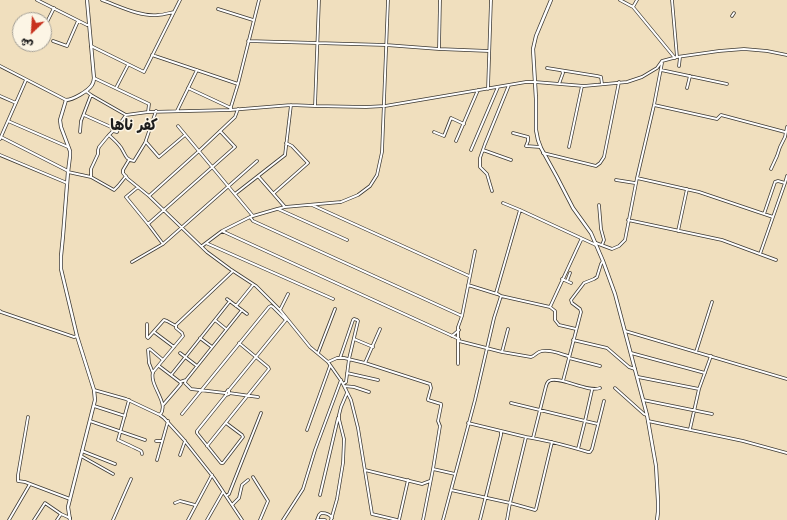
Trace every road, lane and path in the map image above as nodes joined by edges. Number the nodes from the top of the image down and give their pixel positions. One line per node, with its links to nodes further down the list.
1 (37, 0): 15 (street)
2 (87, 0): 23 (street)
3 (102, 0): 18 (street)
4 (180, 0): 18 (street)
5 (259, 0): 21 (street)
6 (319, 0): 26 (street)
7 (388, 0): 27 (street)
8 (440, 0): 29 (street)
9 (491, 0): 30 (street)
10 (551, 0): 45 (street)
11 (620, 0): 14 (street)
12 (637, 0): 14 (street)
13 (672, 0): 33 (street)
14 (633, 7): 33 (street)
15 (54, 8): 17 (street); 22 (street)
16 (218, 9): 21 (street)
17 (52, 12)
18 (174, 12): 31 (street)
19 (734, 13): 20 (street)
20 (732, 16)
21 (253, 20): 25 (street)
22 (78, 21): 23 (street); 24 (street)
23 (89, 25): 28 (street)
24 (53, 41)
25 (248, 41): 26 (street); 47 (street)
26 (317, 44): 27 (street); 66 (street)
27 (386, 45): 29 (street); 67 (street)
28 (91, 46): 35 (street); 43 (street)
29 (439, 49): 30 (street)
30 (489, 50): 57 (street)
31 (152, 54): 35 (street); 39 (street)
32 (787, 55): 33 (street)
33 (677, 57): 34 (street); 37 (street)
34 (662, 62): 40 (street); 46 (street)
35 (128, 64): 54 (street)
36 (0, 66): 44 (street)
37 (679, 66)
38 (547, 68): 41 (street)
39 (197, 70): 47 (street); 55 (street)
40 (661, 70): 42 (street); 65 (street)
41 (562, 71): 48 (street); 49 (street)
42 (690, 76): 50 (street); 56 (street)
43 (94, 78): 54 (street); 59 (street)
44 (26, 80): 62 (street); 63 (street)
45 (535, 82): 48 (street); 51 (street); 91 (street)
46 (619, 82): 49 (street); 97 (street)
47 (238, 84): 68 (street)
48 (559, 84): 52 (street)
49 (602, 84): 52 (street)
50 (727, 84)
51 (509, 85): 53 (street); 94 (street)
52 (582, 86): 92 (street)
53 (498, 87): 57 (street); 93 (street)
54 (116, 88): 72 (street)
55 (188, 88): 68 (street); 71 (street)
56 (687, 88)
57 (488, 89): 58 (street)
58 (478, 90): 67 (street); 76 (street)
59 (86, 91): 60 (street); 62 (street)
60 (91, 95): 73 (street); 74 (street)
61 (0, 96): 63 (street)
62 (66, 100): 95 (street)
63 (16, 104): 75 (street)
64 (291, 105): 66 (street); 69 (street); 90 (street)
65 (654, 105): 83 (street); 109 (street)
66 (315, 106): 67 (street)
67 (385, 106): 122 (street)
68 (231, 109): 69 (street); 71 (street)
69 (238, 109): 80 (street)
70 (156, 111): 71 (street); 72 (street); 88 (street)
71 (177, 111)
72 (148, 112): 74 (street)
73 (84, 115): 79 (street); 81 (street)
74 (126, 115): 79 (street)
75 (8, 121): 87 (street); 95 (street)
76 (464, 124): 82 (street); 89 (street)
77 (178, 126): 85 (street)
78 (787, 127): 83 (street)
79 (113, 131): 86 (street)
80 (220, 131): 96 (street); 102 (street)
81 (80, 132)
82 (434, 132)
83 (785, 132): 103 (street)
84 (513, 133): 91 (street)
85 (185, 134): 88 (street); 96 (street)
86 (109, 135): 99 (street); 108 (street)
87 (0, 138): 104 (street)
88 (145, 141): 99 (street)
89 (456, 141)
90 (286, 143): 106 (street); 118 (street)
91 (540, 147): 97 (street)
92 (569, 147)
93 (471, 150)
94 (483, 150): 100 (street); 117 (street)
95 (70, 151): 104 (street)
96 (199, 151): 102 (street); 120 (street)
97 (543, 152): 140 (street)
98 (0, 155): 111 (street)
99 (129, 160): 105 (street)
100 (512, 160)
101 (257, 161): 114 (street)
102 (212, 167): 114 (street); 126 (street)
103 (771, 168)
104 (68, 171): 108 (street); 111 (street)
105 (126, 176): 108 (street); 115 (street)
106 (258, 176): 118 (street); 119 (street)
107 (787, 176): 113 (street)
108 (92, 177)
109 (637, 178): 112 (street); 116 (street)
110 (616, 180): 112 (street)
111 (67, 183): 182 (street)
112 (636, 183): 131 (street)
113 (785, 183): 128 (street); 130 (street)
114 (228, 186): 119 (street); 133 (street)
115 (138, 187): 120 (street); 132 (street)
116 (687, 190): 128 (street); 135 (street)
117 (492, 191)
118 (274, 193): 124 (street)
119 (235, 194): 129 (street)
120 (149, 196): 126 (street)
121 (503, 203): 127 (street)
122 (311, 205): 124 (street); 150 (street)
123 (599, 205): 141 (street)
124 (285, 207): 125 (street)
125 (277, 208): 129 (street); 137 (street)
126 (164, 210): 132 (street); 133 (street)
127 (520, 210): 136 (street); 157 (street)
128 (764, 214): 130 (street)
129 (252, 216): 134 (street); 170 (street)
130 (773, 217): 144 (street)
131 (628, 220): 135 (street); 141 (street)
132 (148, 224): 139 (street)
133 (182, 228): 139 (street); 142 (street)
134 (222, 231): 138 (street); 183 (street)
135 (678, 231): 144 (street)
136 (583, 239): 140 (street); 151 (street)
137 (347, 240)
138 (206, 243): 142 (street); 160 (street)
139 (163, 244): 147 (street)
140 (596, 244): 141 (street); 146 (street)
141 (602, 245)
142 (202, 246): 148 (street)
143 (474, 252): 150 (street)
144 (760, 254): 145 (street)
145 (776, 260)
146 (603, 261): 178 (street); 180 (street)
147 (132, 262)
148 (233, 271): 154 (street); 174 (street)
149 (570, 273): 152 (street)
150 (469, 276): 155 (street)
151 (562, 279): 152 (street); 164 (street)
152 (567, 281): 153 (street)
153 (571, 283)
154 (254, 284): 163 (street); 167 (street)
155 (468, 285): 157 (street); 170 (street)
156 (288, 294): 167 (street)
157 (497, 294): 158 (street)
158 (501, 296): 164 (street); 192 (street)
159 (227, 299): 161 (street)
160 (333, 299)
161 (230, 301): 163 (street); 171 (street)
162 (712, 302): 194 (street)
163 (236, 306): 166 (street)
164 (550, 307): 178 (street)
165 (335, 309): 196 (street)
166 (242, 310): 169 (street); 175 (street)
167 (280, 310): 172 (street)
168 (0, 311): 182 (street)
169 (247, 314)
170 (462, 316): 179 (street)
171 (215, 320): 175 (street); 184 (street)
172 (287, 320): 188 (street); 196 (street); 200 (street)
173 (146, 324): 181 (street)
174 (176, 326): 181 (street); 189 (street)
175 (226, 329): 190 (street)
176 (380, 329): 191 (street)
177 (508, 329): 193 (street)
178 (576, 329): 187 (street)
179 (458, 330): 183 (street); 186 (street)
180 (625, 331): 194 (street); 197 (street)
181 (154, 332): 189 (street)
182 (77, 336): 229 (street)
183 (452, 336): 186 (street)
184 (200, 338): 190 (street); 199 (street)
185 (354, 339): 191 (street); 201 (street); 203 (street)
186 (459, 340): 192 (street); 207 (street)
187 (573, 340): 202 (street); 212 (street)
188 (239, 343): 200 (street); 230 (street)
189 (174, 347): 204 (street)
190 (212, 347): 209 (street)
191 (373, 347): 206 (street)
192 (487, 349): 193 (street); 257 (street)
193 (502, 352): 202 (street)
194 (696, 352): 198 (street)
195 (180, 353): 199 (street)
196 (318, 353): 205 (street)
197 (630, 353): 212 (street); 215 (street)
198 (711, 356): 215 (street); 218 (street)
199 (185, 357): 209 (street); 216 (street)
200 (256, 357): 232 (street); 234 (street)
201 (340, 358): 203 (street); 205 (street)
202 (569, 358): 211 (street); 222 (street)
203 (349, 359): 206 (street); 214 (street)
204 (163, 360): 208 (street); 213 (street)
205 (328, 362): 210 (street)
206 (365, 363): 279 (street)
207 (458, 364)
208 (158, 366): 213 (street); 216 (street)
209 (197, 366): 219 (street)
210 (330, 366): 220 (street); 260 (street)
211 (600, 366)
212 (635, 369): 217 (street)
213 (153, 373): 240 (street)
214 (347, 373): 221 (street); 224 (street)
215 (705, 374): 228 (street)
216 (171, 375): 223 (street)
217 (638, 377): 228 (street); 238 (street)
218 (787, 379)
219 (186, 380): 223 (street); 230 (street)
220 (341, 380): 224 (street); 311 (street)
221 (378, 380)
222 (563, 381): 227 (street); 242 (street)
223 (180, 382): 240 (street)
224 (343, 385): 231 (street); 233 (street)
225 (600, 388): 227 (street)
226 (615, 388): 249 (street)
227 (593, 389): 253 (street)
228 (699, 389): 243 (street)
229 (94, 390): 236 (street); 241 (street)
230 (202, 390): 232 (street); 245 (street)
231 (369, 392)
232 (227, 393): 234 (street); 270 (street)
233 (347, 393): 248 (street); 280 (street)
234 (247, 396): 235 (street); 256 (street)
235 (258, 397)
236 (129, 400): 247 (street); 250 (street)
237 (604, 400): 258 (street)
238 (643, 400): 243 (street); 249 (street)
239 (511, 403): 242 (street)
240 (163, 405): 247 (street)
241 (94, 406): 250 (street); 252 (street)
242 (539, 409): 253 (street); 264 (street)
243 (694, 411): 246 (street); 259 (street)
244 (261, 413): 293 (street)
245 (182, 414)
246 (712, 414)
247 (160, 415): 255 (street)
248 (339, 415): 292 (street); 302 (street)
249 (647, 415): 254 (street)
250 (125, 416): 261 (street)
251 (28, 418): 289 (street)
252 (90, 421): 261 (street); 272 (street)
253 (585, 421): 258 (street); 271 (street)
254 (648, 421): 259 (street); 319 (street)
255 (168, 422): 267 (street); 268 (street)
256 (226, 423): 270 (street); 270 (street)
257 (468, 423): 262 (street); 282 (street)
258 (598, 424): 271 (street)
259 (690, 429): 273 (street)
260 (307, 430)
261 (120, 431): 265 (street); 274 (street)
262 (501, 431): 263 (street); 294 (street)
263 (526, 437): 264 (street); 297 (street)
264 (533, 438): 269 (street)
265 (145, 440)
266 (156, 441): 268 (street)
267 (185, 441): 275 (street); 283 (street)
268 (162, 442): 277 (street)
269 (552, 442): 271 (street); 297 (street)
270 (207, 446)
271 (578, 449)
272 (82, 451): 276 (street); 278 (street)
273 (787, 453)
274 (142, 454)
275 (180, 455)
276 (81, 456): 281 (street); 295 (street)
277 (157, 460)
278 (115, 464)
279 (433, 469): 282 (street); 288 (street)
280 (365, 470): 287 (street); 314 (street)
281 (113, 474)
282 (456, 474): 290 (street)
283 (212, 475): 291 (street); 298 (street)
284 (253, 477): 310 (street)
285 (131, 479): 306 (street)
286 (248, 480): 299 (street)
287 (408, 480): 288 (street); 314 (street)
288 (430, 481): 315 (street)
289 (30, 484): 295 (street); 303 (street)
290 (451, 490): 294 (street); 316 (street)
291 (223, 492): 293 (street); 308 (street)
292 (320, 495)
293 (226, 496): 299 (street)
294 (485, 497): 297 (street); 317 (street)
295 (70, 499): 301 (street)
296 (175, 503): 298 (street)
297 (510, 504): 318 (street)
298 (195, 505): 307 (street)
299 (232, 505): 309 (street)
300 (61, 514): 301 (street); 304 (street); 305 (street)
301 (70, 519)
302 (331, 519): 312 (street)
303 (9, 520)
304 (34, 520)
305 (57, 520)
306 (113, 520)
307 (188, 520)
308 (207, 520)
309 (242, 520)
310 (260, 520)
311 (283, 520)
312 (317, 520): 313 (street)
313 (325, 520)
314 (398, 520)
315 (423, 520)
316 (443, 520)
317 (480, 520)
318 (507, 520)
319 (657, 520)

